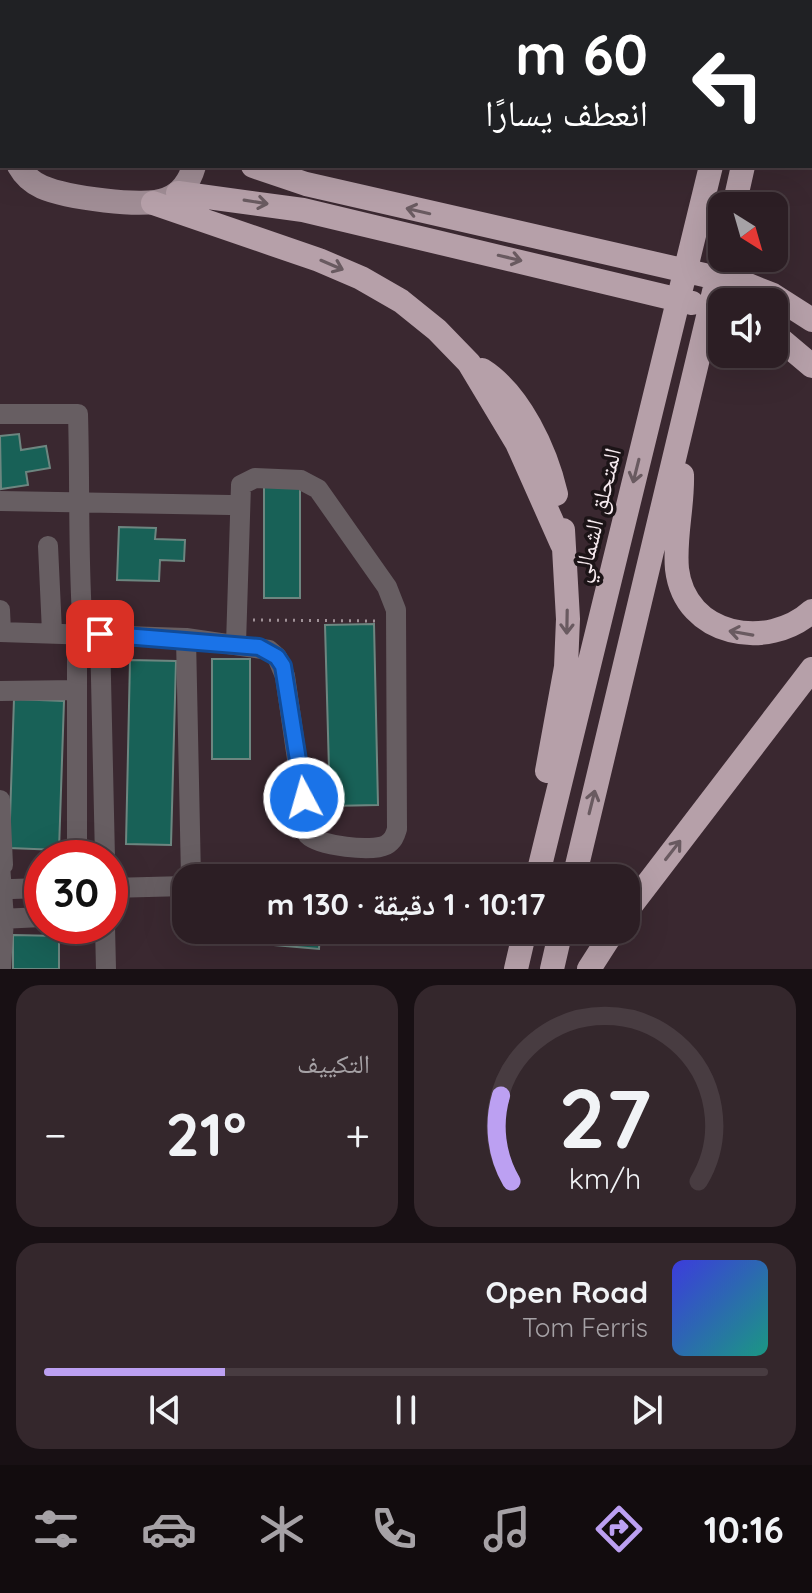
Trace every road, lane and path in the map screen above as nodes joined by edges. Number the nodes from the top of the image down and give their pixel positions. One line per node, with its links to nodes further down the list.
1 (21, 168): 7 (main road)
2 (193, 168): 9 (main road)
3 (259, 168): 11 (highway, one-way to 3)
4 (711, 168): 42 (highway, المتحلق الشمالي, one-way to 42)
5 (743, 168): 8 (highway)
6 (0, 180): 7 (main road)
7 (38, 186): 10 (main road)
8 (737, 192)
9 (178, 193): 10 (main road); 14 (highway, one-way to 14)
10 (153, 203): 42 (highway, one-way to 42)
11 (630, 261): 13 (highway); 16 (highway)
12 (719, 272): 21 (highway)
13 (708, 288)
14 (708, 307)
15 (788, 319): 17 (highway)
16 (812, 320)
17 (812, 335)
18 (788, 346): 19 (highway)
19 (812, 366)
20 (0, 414): 23 (street)
21 (680, 440): 27 (highway, one-way to 21); 45 (highway, one-way to 21)
22 (0, 501): 23 (street)
23 (81, 502): 24 (street); 30 (street)
24 (230, 505)
25 (48, 546): 32 (street)
26 (0, 610): 31 (street)
27 (812, 611)
28 (237, 620): 29 (path); 29 (street); 35 (street)
29 (398, 622): 35 (street)
30 (79, 624): 32 (street); 33 (street); 37 (street)
31 (0, 632): 32 (street)
32 (52, 632)
33 (100, 634): 34 (street); 41 (street)
34 (186, 638): 35 (street); 43 (street)
35 (236, 644)
36 (812, 669): 51 (highway, one-way to 36)
37 (77, 690): 38 (street); 40 (street)
38 (0, 691)
39 (0, 800): 46 (street)
40 (77, 840)
41 (105, 840)
42 (543, 850): 44 (highway, المتحلق الشمالي)
43 (191, 864)
44 (540, 864)
45 (577, 864)
46 (1, 865): 53 (street)
47 (172, 886): 48 (street)
48 (128, 888)
49 (12, 889): 50 (street)
50 (24, 889)
51 (640, 894)
52 (24, 917): 53 (street)
53 (2, 918): 58 (street)
54 (105, 944): 59 (street)
55 (522, 944): 60 (highway)
56 (558, 944): 61 (highway)
57 (605, 944): 62 (highway)
58 (1, 969)
59 (106, 969)
60 (516, 969)
61 (552, 969)
62 (589, 969)

